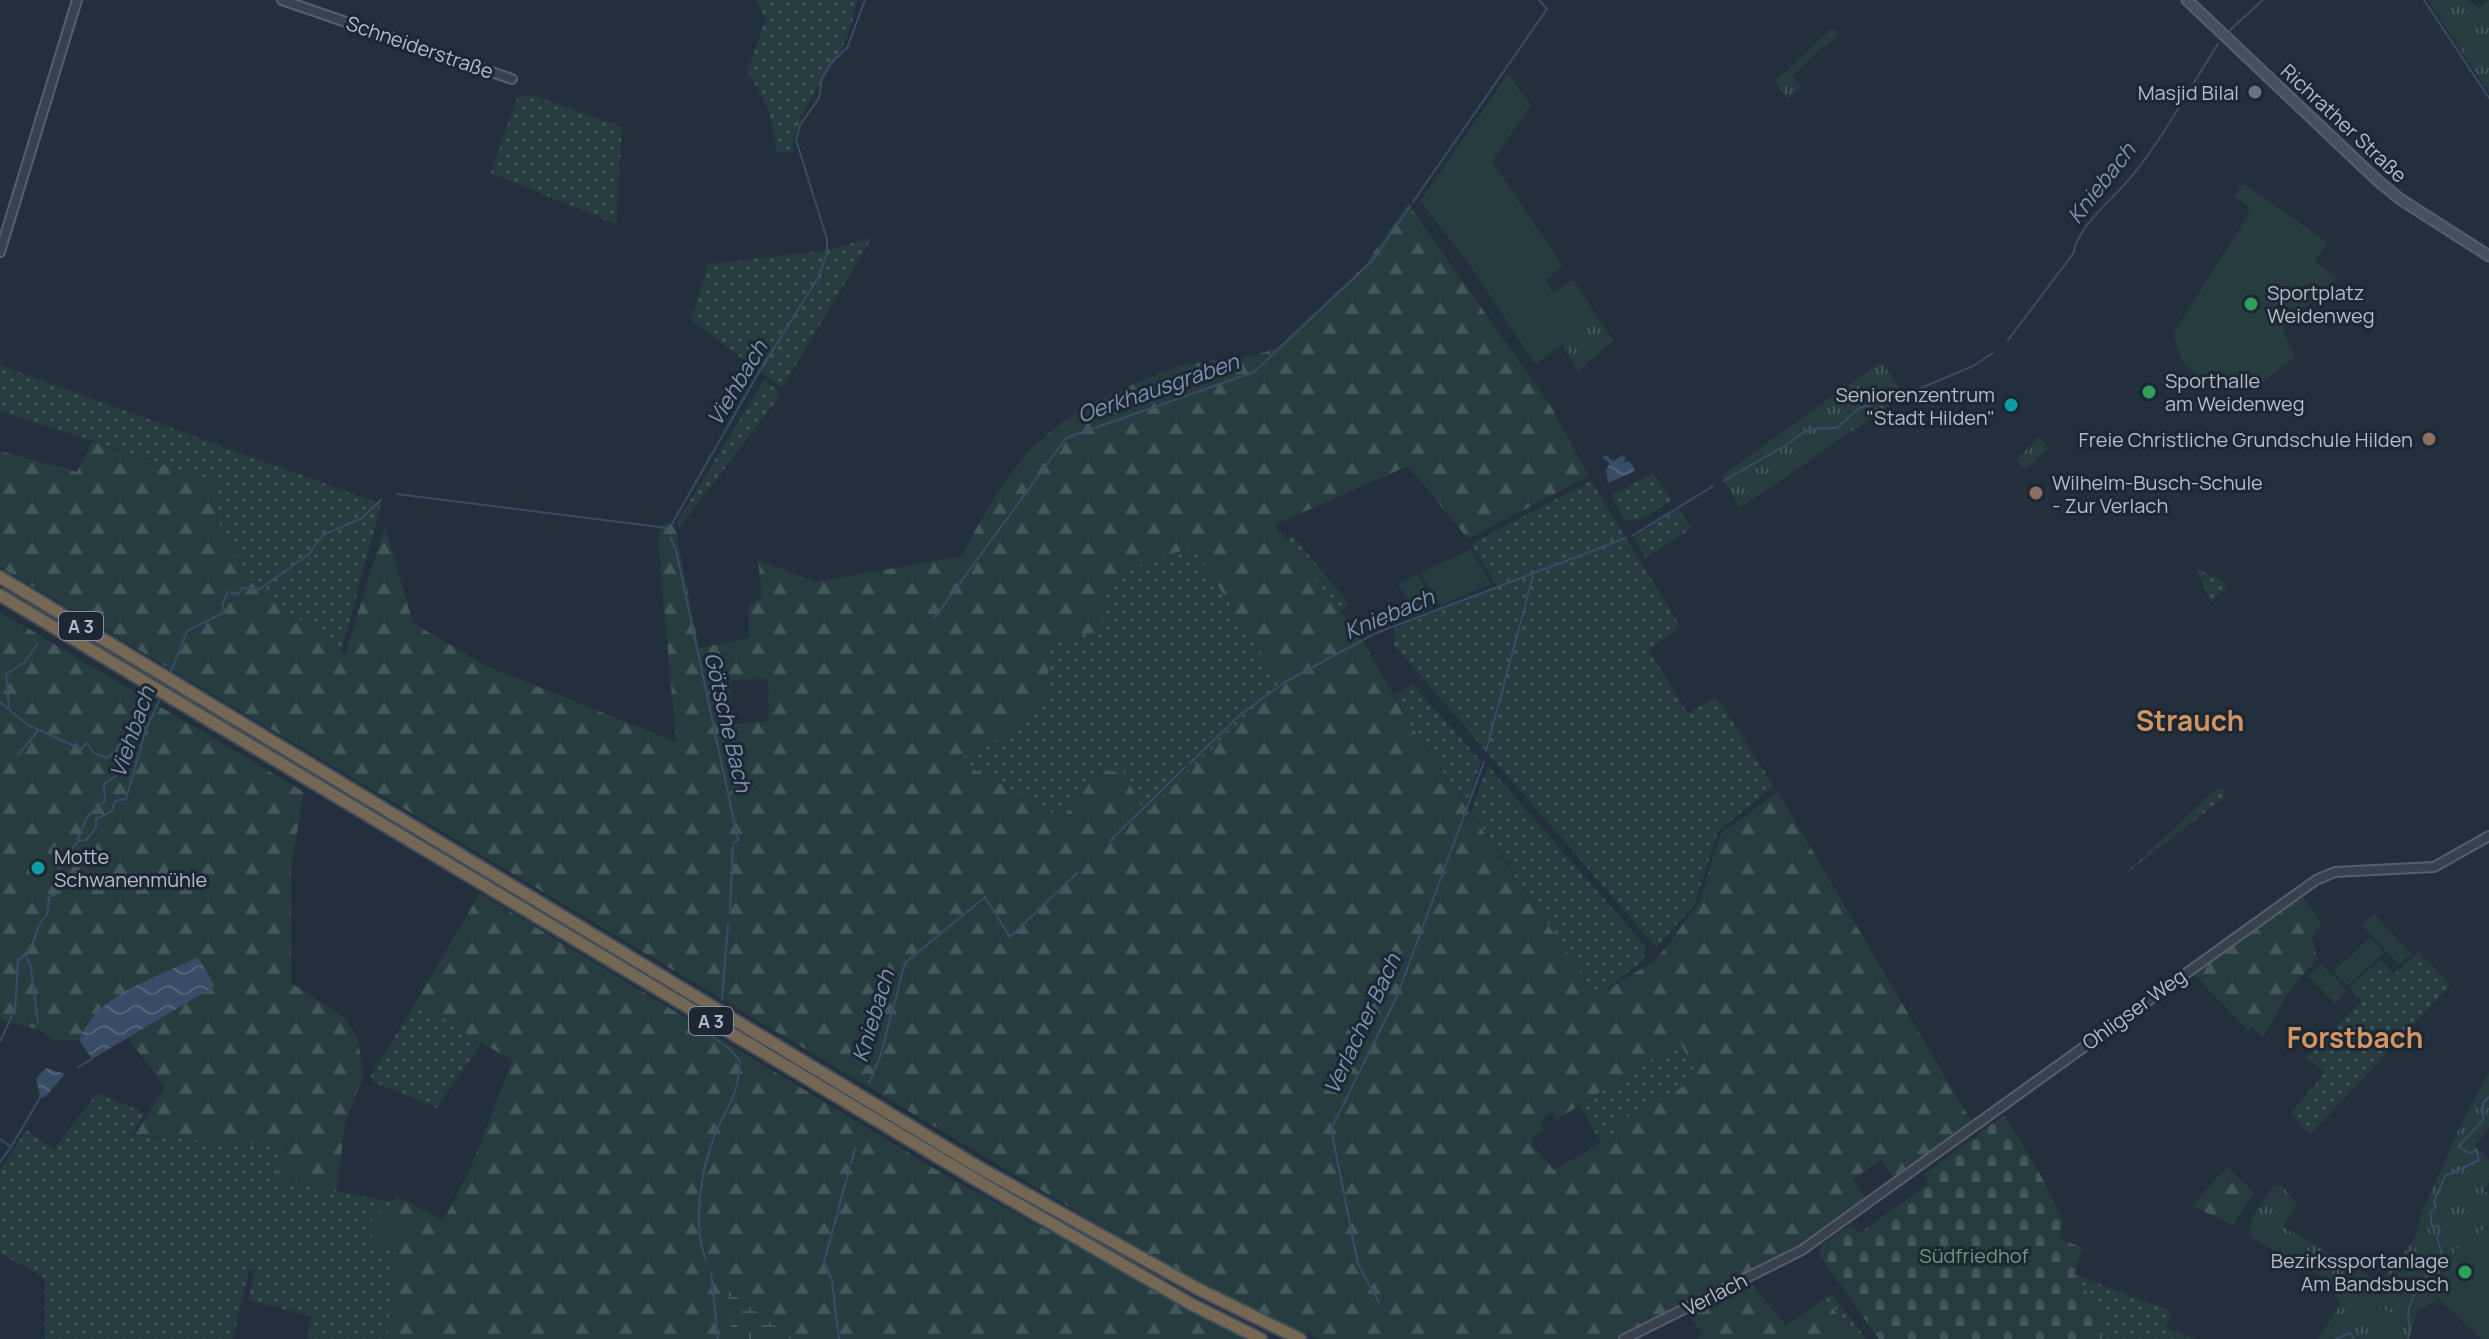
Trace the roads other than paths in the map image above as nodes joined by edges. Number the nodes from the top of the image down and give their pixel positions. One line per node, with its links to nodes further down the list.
1 (77, 0): 5 (street)
2 (282, 0): 4 (street, Schneiderstraße)
3 (2187, 0): 6 (main road, Richrather Straße)
4 (512, 79)
5 (0, 252)
6 (2489, 256)
7 (0, 577): 12 (highway, A 3)
8 (0, 595): 11 (highway, A 3)
9 (2489, 836): 10 (street, Ohligser Weg)
10 (1805, 1248): 13 (street, Verlach)
11 (1261, 1339)
12 (1300, 1339)
13 (1624, 1339)

